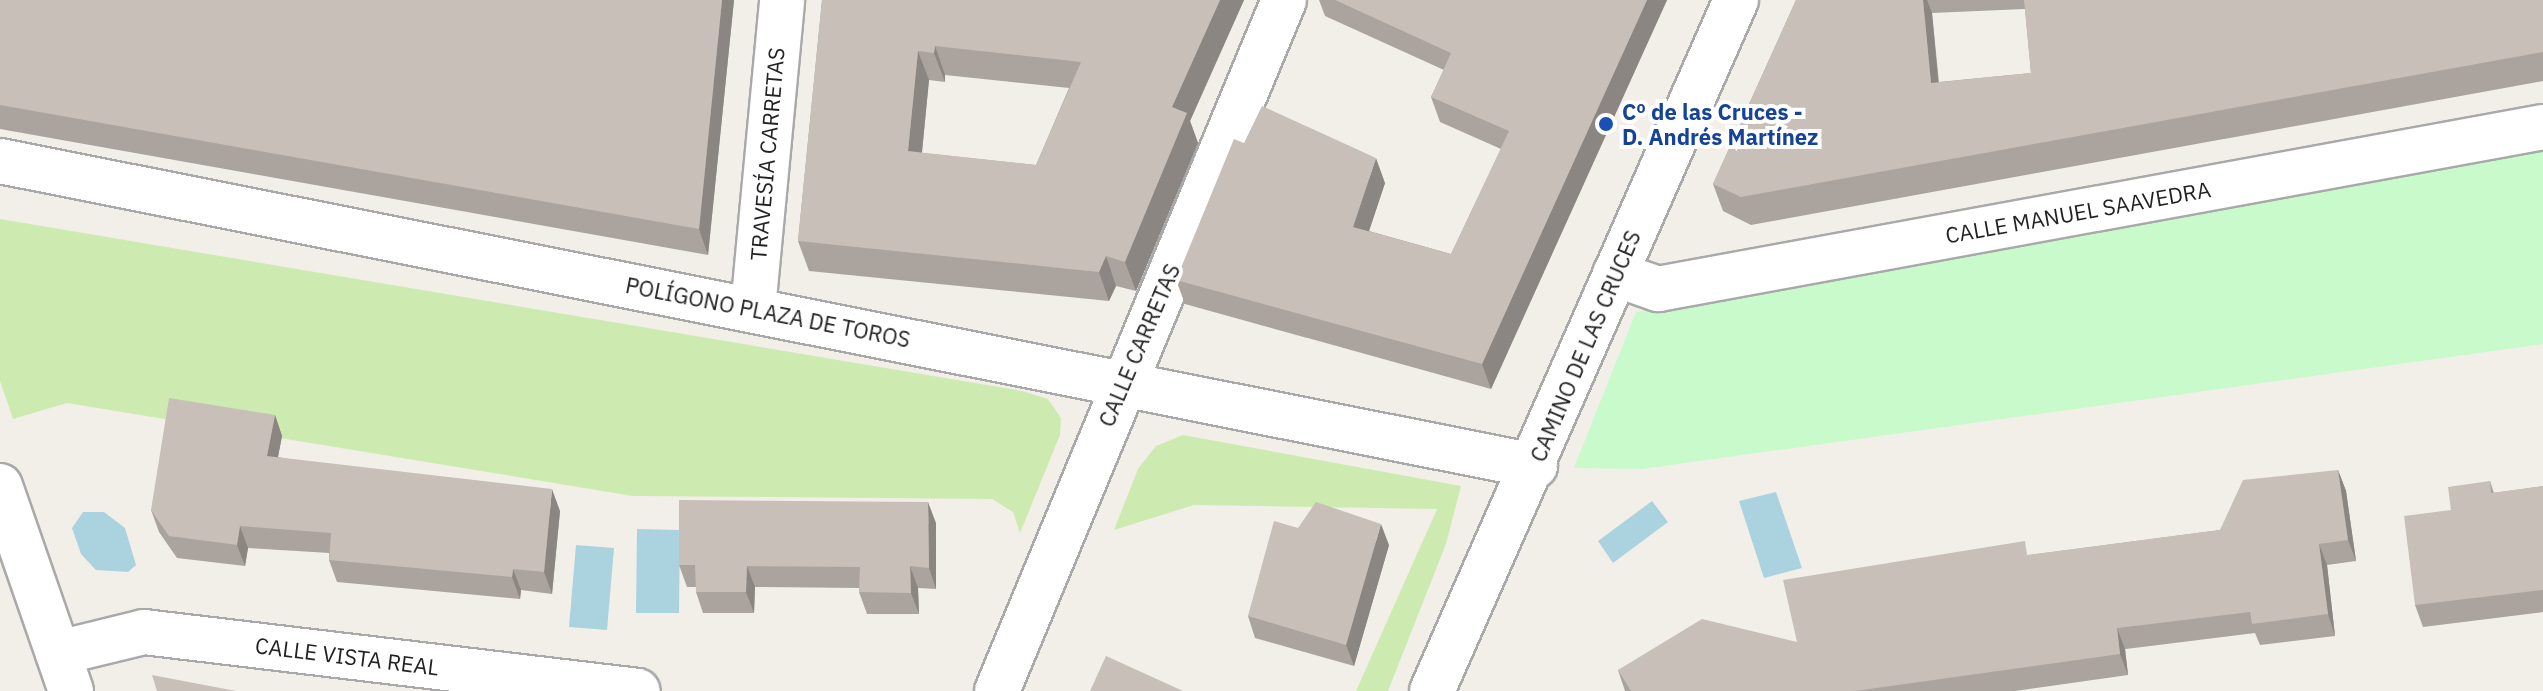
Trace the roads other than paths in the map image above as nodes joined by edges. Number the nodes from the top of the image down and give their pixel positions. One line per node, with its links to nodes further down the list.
1 (782, 0): 7 (street, TRAVESÍA CARRETAS)
2 (1284, 0): 8 (street, CALLE CARRETAS)
3 (1736, 0): 6 (street, CAMINO DE LAS CRUCES)
4 (2543, 127): 6 (street, CALLE MANUEL SAAVEDRA)
5 (0, 161): 7 (street, POLÍGONO PLAZA DE TOROS)
6 (1615, 274): 9 (street, CAMINO DE LAS CRUCES)
7 (753, 309): 8 (street, POLÍGONO PLAZA DE TOROS)
8 (1123, 382): 9 (street, POLÍGONO PLAZA DE TOROS); 13 (street, CALLE CARRETAS)
9 (1535, 466): 14 (street, CAMINO DE LAS CRUCES)
10 (0, 486): 11 (street)
11 (65, 672): 12 (street, CALLE VISTA REAL)
12 (637, 691)
13 (997, 691)
14 (1432, 691)

